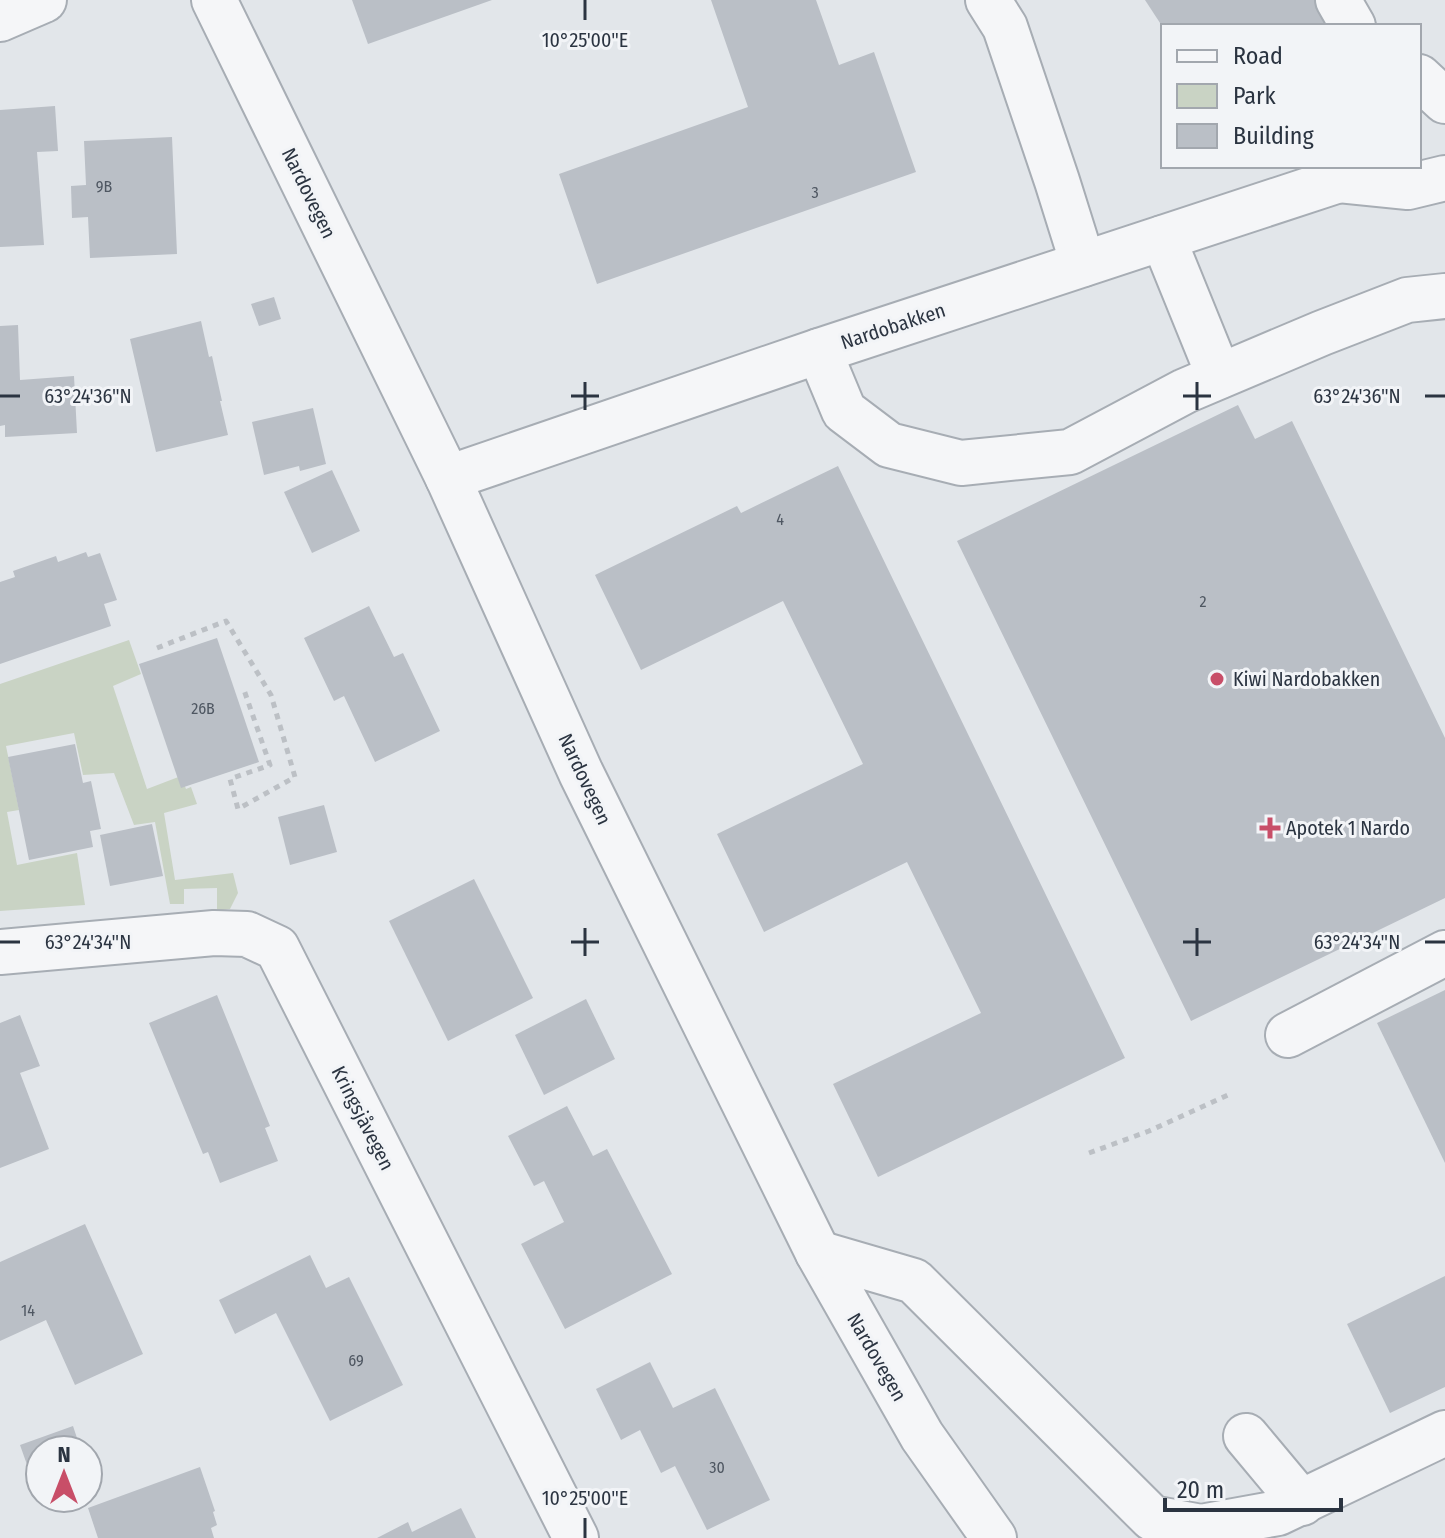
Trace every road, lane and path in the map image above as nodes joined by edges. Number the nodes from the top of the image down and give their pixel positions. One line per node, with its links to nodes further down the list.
1 (44, 0): 5 (street)
2 (214, 0): 18 (street, Nardovegen)
3 (988, 0): 14 (street)
4 (1338, 0): 6 (street)
5 (0, 19)
6 (1352, 24)
7 (1421, 79): 8 (street)
8 (1445, 101)
9 (1445, 108): 10 (street)
10 (1421, 119)
11 (1347, 173): 12 (street, Nardobakken); 13 (street, Nardobakken)
12 (1445, 178)
13 (1163, 238): 14 (street, Nardobakken); 17 (street)
14 (1083, 264): 16 (street, Nardobakken)
15 (1445, 296): 17 (street)
16 (819, 351): 17 (street); 18 (street, Nardobakken)
17 (1219, 376)
18 (448, 478): 26 (street, Nardovegen)
19 (157, 648): 20 (path)
20 (244, 690)
21 (0, 952): 30 (street, Kringsjåvegen)
22 (1445, 953): 23 (street)
23 (1288, 1035)
24 (1228, 1095): 25 (path)
25 (1089, 1153)
26 (818, 1253): 29 (street); 31 (street, Nardovegen)
27 (1445, 1433): 29 (street)
28 (1246, 1436): 29 (street)
29 (1302, 1503)
30 (576, 1538)
31 (994, 1538)

